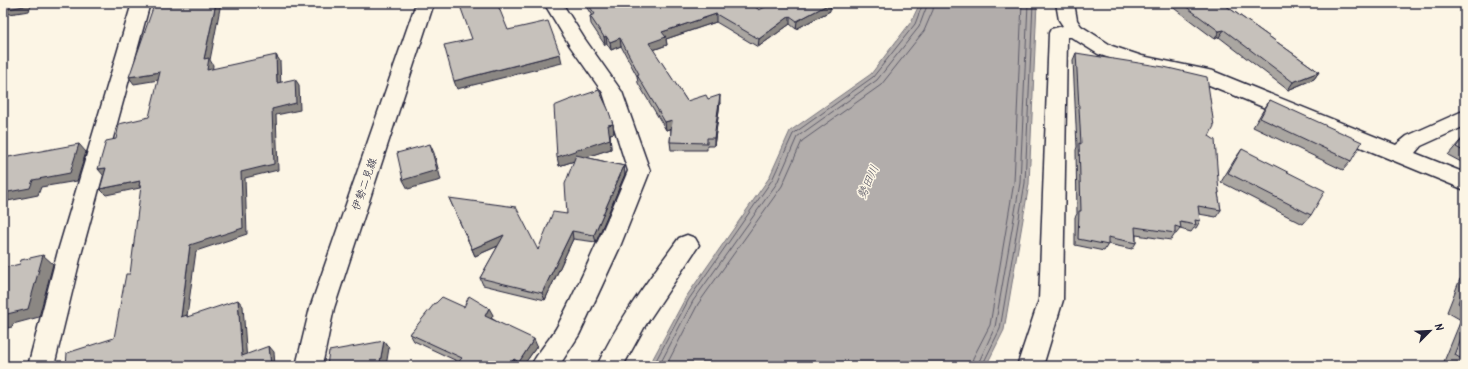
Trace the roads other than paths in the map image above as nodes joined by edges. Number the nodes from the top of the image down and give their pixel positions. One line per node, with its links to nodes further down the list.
1 (141, 3): 10 (street)
2 (425, 3): 11 (street, 伊勢二見線)
3 (554, 3): 12 (street)
4 (1065, 3): 5 (street)
5 (1074, 30): 7 (street); 14 (street)
6 (1465, 116): 7 (street)
7 (1400, 154): 8 (street)
8 (1465, 182)
9 (687, 245): 13 (street)
10 (41, 366)
11 (309, 366)
12 (544, 366)
13 (610, 366)
14 (1030, 366)

